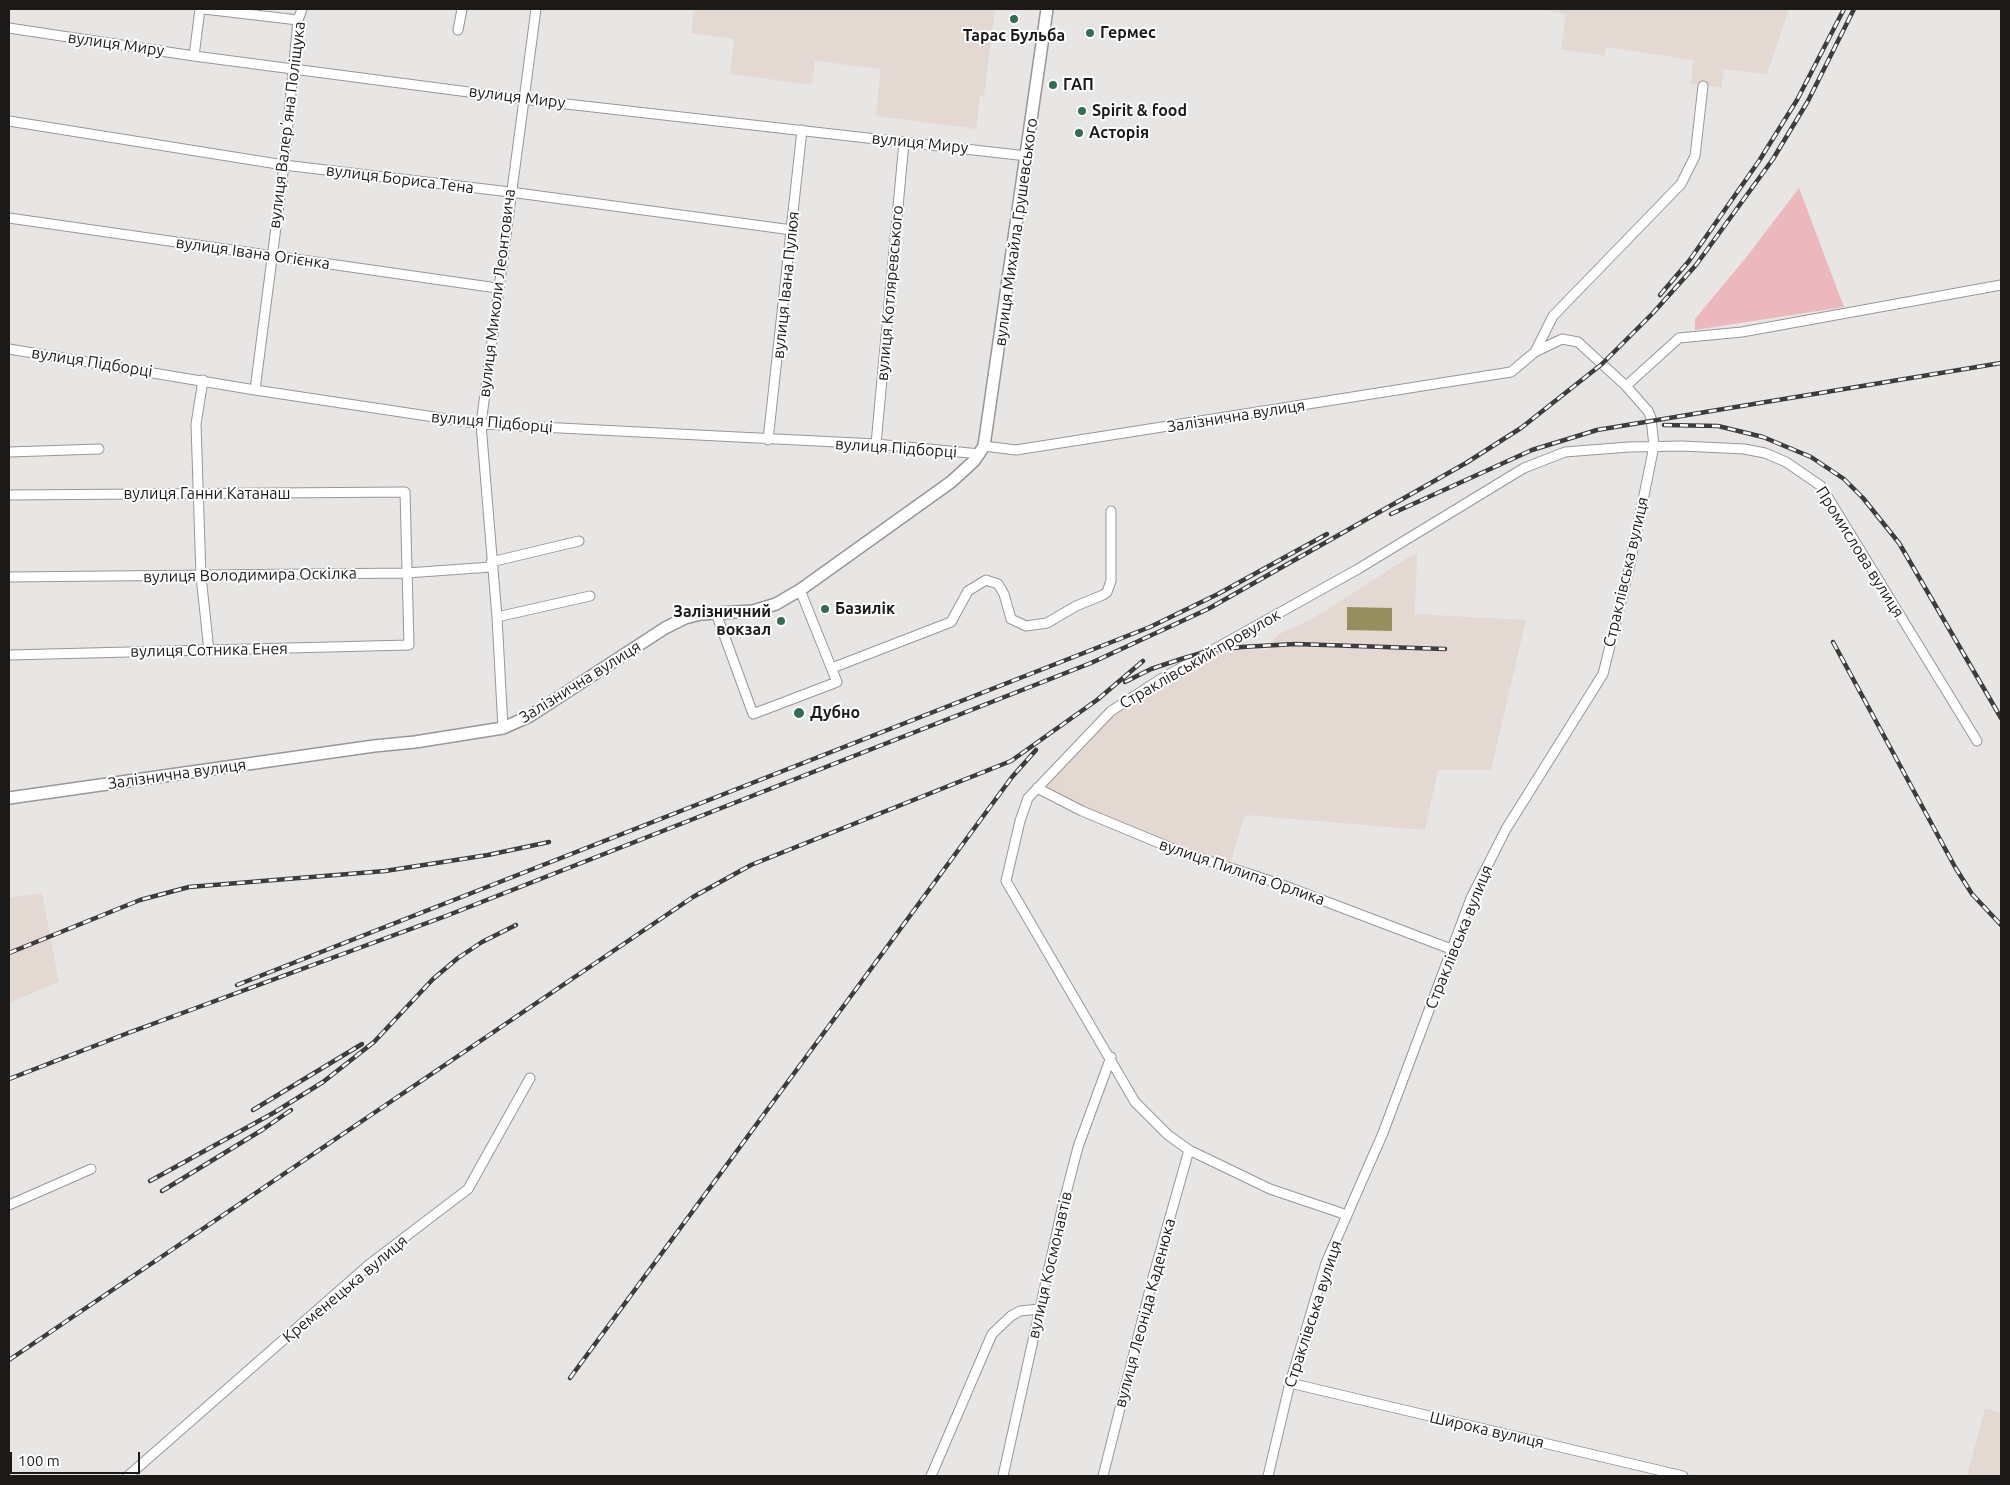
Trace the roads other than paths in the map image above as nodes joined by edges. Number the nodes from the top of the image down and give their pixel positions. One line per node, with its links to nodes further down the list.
1 (200, 9): 10 (street)
2 (204, 9): 7 (street)
3 (302, 9): 7 (street, вулиця Валерʼяна Поліщука)
4 (462, 9): 9 (street)
5 (536, 9): 13 (street, вулиця Миколи Леонтовича)
6 (1046, 9): 17 (main road, вулиця Михайла Грушевського)
7 (298, 20): 11 (street, вулиця Валерʼяна Поліщука)
8 (9, 28): 10 (street, вулиця Миру)
9 (458, 30)
10 (194, 56): 11 (street, вулиця Миру)
11 (294, 68): 13 (street, вулиця Миру); 18 (street, вулиця Валерʼяна Поліщука)
12 (1703, 86): 26 (street)
13 (522, 99): 15 (street, вулиця Миру); 19 (street, вулиця Миколи Леонтовича)
14 (9, 120): 18 (street, вулиця Бориса Тена)
15 (802, 130): 16 (street, вулиця Миру); 21 (street, вулиця Івана Пулюя)
16 (904, 142): 17 (street, вулиця Миру); 32 (street, вулиця Котляревського)
17 (1027, 156): 35 (main road, вулиця Михайла Грушевського)
18 (284, 165): 19 (street, вулиця Бориса Тена); 22 (street, вулиця Валерʼяна Поліщука)
19 (510, 192): 21 (street, вулиця Бориса Тена); 24 (street, вулиця Миколи Леонтовича)
20 (9, 218): 22 (street, вулиця Івана Огієнка)
21 (792, 230): 31 (street, вулиця Івана Пулюя)
22 (271, 256): 24 (street, вулиця Івана Огієнка); 29 (street, вулиця Валерʼяна Поліщука)
23 (2001, 285): 28 (street)
24 (497, 288): 30 (street, вулиця Миколи Леонтовича)
25 (9, 349): 27 (street, вулиця Підборці)
26 (1535, 352): 28 (street, Страклівська вулиця); 35 (street, Залізнична вулиця)
27 (203, 380): 29 (street, вулиця Підборці); 38 (street)
28 (1626, 386): 33 (street, Страклівська вулиця)
29 (255, 390): 30 (street, вулиця Підборці)
30 (481, 424): 31 (street, вулиця Підборці); 41 (street, вулиця Миколи Леонтовича)
31 (768, 440): 32 (street, вулиця Підборці)
32 (876, 444): 35 (street, вулиця Підборці)
33 (1654, 446): 53 (street, Промислова вулиця); 54 (street, Страклівський провулок); 56 (street, Страклівська вулиця)
34 (99, 449): 36 (street)
35 (982, 450): 45 (main road, Залізнична вулиця)
36 (9, 452)
37 (9, 494): 38 (street, вулиця Ганни Катанаш)
38 (198, 494): 42 (street, вулиця Ганни Катанаш); 43 (street)
39 (1111, 511): 51 (street)
40 (579, 541): 41 (street, вулиця Володимира Оскілка)
41 (491, 565): 42 (street, вулиця Володимира Оскілка); 48 (street, вулиця Миколи Леонтовича)
42 (407, 573): 43 (street, вулиця Володимира Оскілка); 49 (street, вулиця Сотника Енея)
43 (201, 576): 44 (street, вулиця Володимира Оскілка); 49 (street)
44 (9, 577)
45 (800, 590): 47 (main road, Залізнична вулиця); 51 (street)
46 (590, 596): 48 (street)
47 (716, 612): 51 (street); 52 (main road, Залізнична вулиця)
48 (497, 617): 52 (street, вулиця Миколи Леонтовича)
49 (209, 651): 50 (street, вулиця Сотника Енея)
50 (9, 655)
51 (832, 668)
52 (503, 728): 55 (main road, Залізнична вулиця)
53 (1977, 741)
54 (1037, 788): 56 (street, вулиця Пилипа Орлика); 57 (street, Страклівський провулок)
55 (9, 798)
56 (1451, 949): 62 (street, Страклівська вулиця)
57 (1111, 1057): 59 (street, Страклівський провулок); 63 (street, вулиця Космонавтів)
58 (530, 1078): 65 (street, Кременецька вулиця)
59 (1189, 1150): 62 (street, Страклівський провулок); 68 (street, вулиця Леоніда Каденюка)
60 (91, 1168): 61 (street)
61 (9, 1205)
62 (1347, 1215): 64 (street, Страклівська вулиця)
63 (1040, 1309): 66 (street); 67 (street, вулиця Космонавтів)
64 (1290, 1383): 69 (street, Страклівська вулиця); 70 (street, Широка вулиця)
65 (128, 1476)
66 (931, 1476)
67 (1003, 1476)
68 (1103, 1476)
69 (1268, 1476)
70 (1684, 1476)

